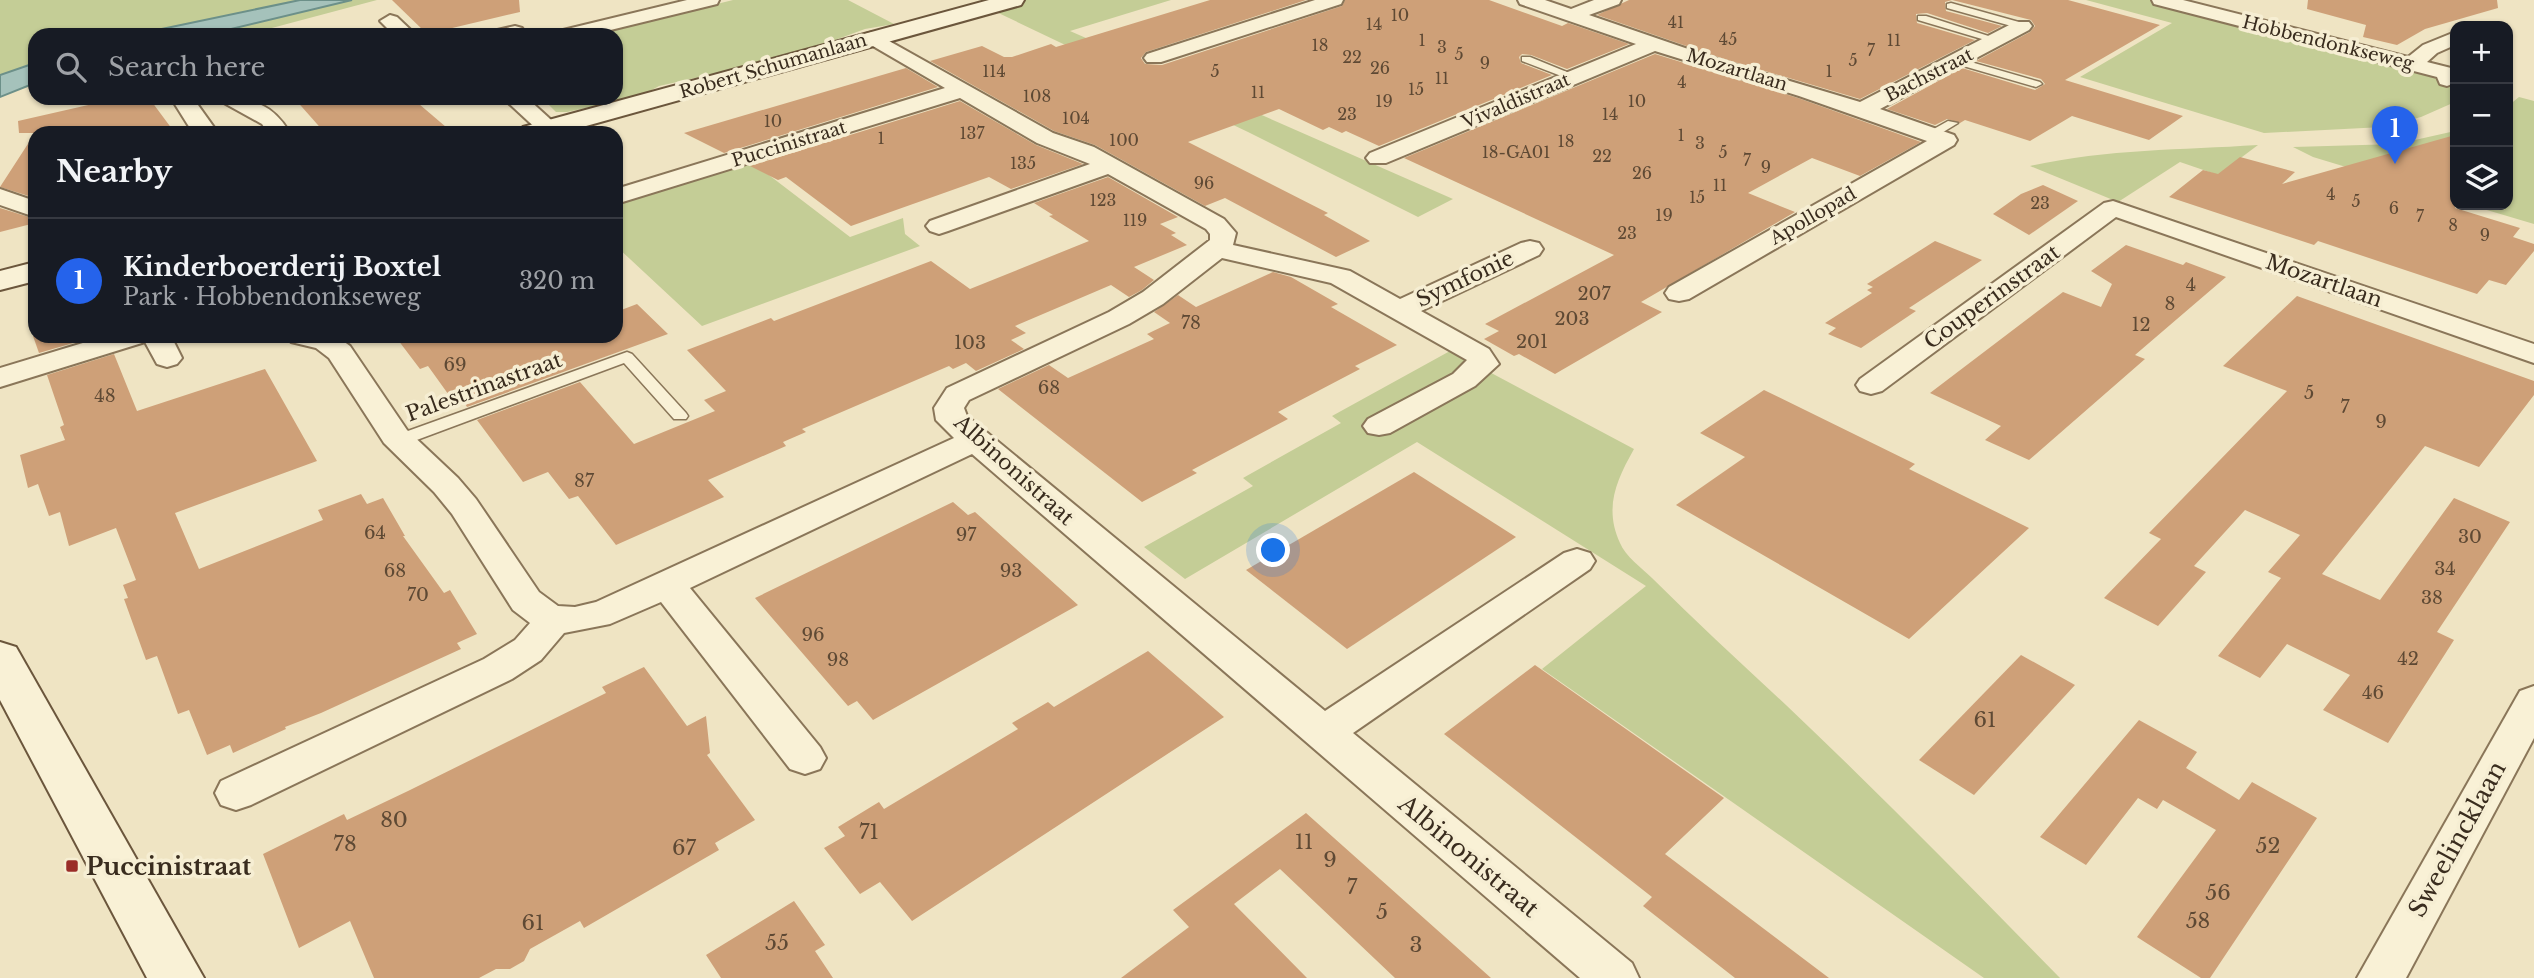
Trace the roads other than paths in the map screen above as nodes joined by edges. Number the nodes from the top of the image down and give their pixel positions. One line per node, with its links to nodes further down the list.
1 (710, 0): 13 (street)
2 (1010, 0): 18 (street, Robert Schumanlaan)
3 (1334, 0): 22 (street)
4 (1527, 0): 11 (street, Mozartlaan)
5 (1612, 0): 11 (street)
6 (2161, 0): 10 (street, Hobbendonkseweg)
7 (2232, 0): 10 (street)
8 (617, 6): 13 (street)
9 (1951, 6): 15 (lane, Bachstraat)
10 (2208, 12): 25 (street, Hobbendonkseweg)
11 (1571, 15): 21 (street, Mozartlaan)
12 (1922, 18): 19 (lane, Bachstraat)
13 (634, 19): 17 (street)
14 (390, 21): 16 (street)
15 (2022, 26): 19 (street, Bachstraat)
16 (398, 28)
17 (596, 28)
18 (873, 38): 29 (street); 37 (street, Robert Schumanlaan)
19 (1996, 40): 24 (street, Bachstraat)
20 (2450, 40): 25 (street)
21 (1654, 44): 26 (street, Vivaldistraat); 33 (street, Mozartlaan)
22 (1154, 58)
23 (1526, 60): 26 (lane)
24 (1957, 61): 28 (lane); 33 (street, Bachstraat)
25 (2412, 64): 27 (street, Hobbendonkseweg)
26 (1573, 77): 39 (street, Vivaldistraat)
27 (2447, 80)
28 (2036, 84)
29 (962, 90): 40 (street); 41 (street, Puccinistraat)
30 (186, 105): 34 (street)
31 (244, 105): 35 (street)
32 (520, 105): 36 (street)
33 (1862, 110): 38 (street, Mozartlaan)
34 (200, 126)
35 (275, 126)
36 (537, 126)
37 (559, 126)
38 (1943, 132): 50 (street, Apollopad)
39 (1378, 158)
40 (1110, 165): 45 (street); 47 (street)
41 (623, 195)
42 (0, 196): 43 (street)
43 (28, 207)
44 (2113, 208): 54 (street, Mozartlaan); 56 (street, Couperinstraat)
45 (939, 226)
46 (1530, 248): 51 (street, Symfonie)
47 (1217, 249): 51 (street); 60 (street, Albinonistraat)
48 (28, 273): 49 (street)
49 (0, 281)
50 (1679, 293)
51 (1400, 310): 58 (street)
52 (113, 343): 55 (street)
53 (327, 343): 59 (street)
54 (2534, 354)
55 (0, 378)
56 (1871, 385)
57 (680, 416): 59 (lane, Palestrinastraat)
58 (1379, 425)
59 (400, 440): 63 (street)
60 (975, 440): 62 (street); 66 (street, Albinonistraat)
61 (1577, 561): 66 (street)
62 (667, 584): 63 (street); 67 (street)
63 (554, 620): 68 (street)
64 (0, 659): 69 (street)
65 (2534, 701): 71 (street, Sweelincklaan)
66 (1323, 733): 70 (street, Albinonistraat)
67 (805, 758)
68 (236, 793)
69 (176, 978)
70 (1615, 978)
71 (2381, 978)

